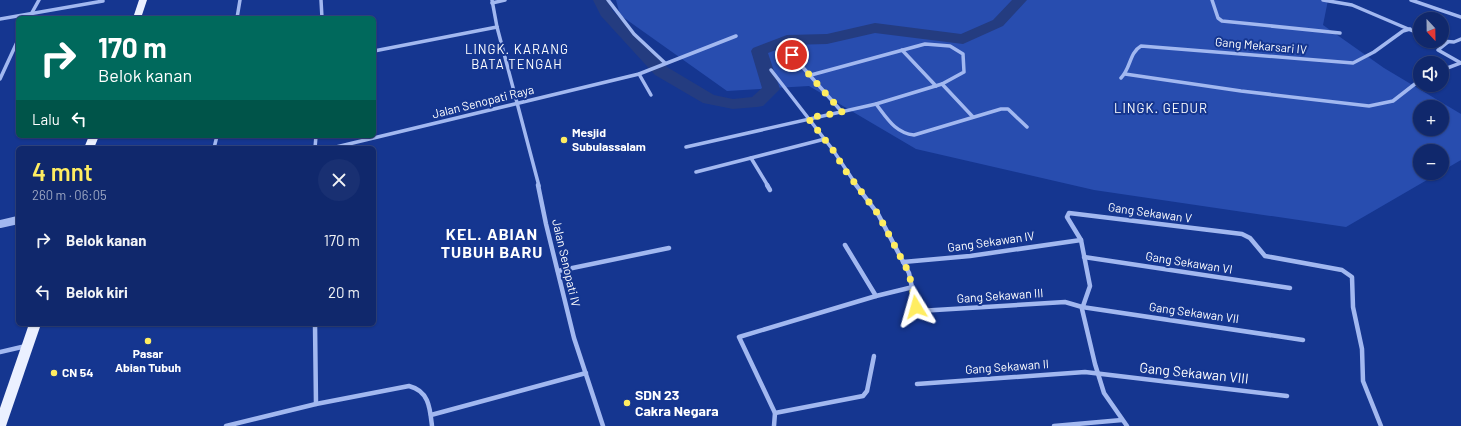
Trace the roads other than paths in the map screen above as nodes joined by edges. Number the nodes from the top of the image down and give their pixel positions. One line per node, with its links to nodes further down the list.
1 (39, 0): 12 (street)
2 (143, 0): 14 (main road)
3 (240, 0): 15 (street)
4 (321, 0): 16 (street)
5 (505, 0): 11 (street)
6 (608, 0): 31 (street)
7 (1212, 0): 22 (street)
8 (1323, 0): 20 (street)
9 (1411, 0): 17 (street)
10 (103, 1): 12 (street)
11 (492, 1): 19 (street, Jalan Senopati IV)
12 (31, 13): 13 (street); 18 (street)
13 (30, 16)
14 (137, 16)
15 (237, 16)
16 (322, 16)
17 (1461, 17)
18 (0, 19)
19 (497, 27): 29 (street); 44 (street, Jalan Senopati IV)
20 (1410, 29): 21 (street); 36 (street, Gang Mekarsari IV)
21 (1413, 30)
22 (1340, 33)
23 (736, 36): 31 (street, Jalan Senopati Raya)
24 (1461, 39): 25 (street)
25 (1449, 42)
26 (16, 44): 38 (street)
27 (1440, 48): 32 (street)
28 (902, 50): 37 (street); 40 (street); 42 (street)
29 (376, 51)
30 (792, 55): 37 (street)
31 (665, 63): 35 (street, Jalan Senopati Raya)
32 (1461, 63): 33 (street)
33 (1449, 67)
34 (772, 70): 48 (street)
35 (639, 74): 43 (street); 44 (street, Jalan Senopati Raya)
36 (1125, 74): 39 (street, Gang Mekarsari IV); 41 (street)
37 (811, 75): 46 (street)
38 (0, 78)
39 (1121, 78)
40 (942, 84): 42 (street); 47 (street)
41 (1413, 85)
42 (936, 86): 45 (street)
43 (651, 95)
44 (517, 103): 50 (street, Jalan Senopati Raya); 65 (street, Jalan Senopati IV)
45 (876, 104): 46 (street); 47 (street)
46 (842, 112): 48 (street)
47 (973, 117): 49 (street)
48 (808, 118): 52 (street); 54 (street)
49 (1027, 127)
50 (376, 137)
51 (373, 138): 53 (street, Jalan Senopati Raya)
52 (825, 139): 55 (street); 64 (street)
53 (340, 146)
54 (686, 147)
55 (751, 158): 56 (street); 57 (street)
56 (696, 172)
57 (770, 190)
58 (16, 220): 59 (street)
59 (0, 224)
60 (1081, 240): 63 (street); 64 (street, Gang Sekawan IV); 91 (street, Gang Sekawan V)
61 (845, 245): 68 (street)
62 (669, 248): 65 (street)
63 (1084, 257): 67 (street, Gang Sekawan VI); 69 (street)
64 (903, 262): 66 (street)
65 (558, 271): 76 (street, Jalan Senopati IV)
66 (913, 288): 68 (street); 69 (street, Gang Sekawan III)
67 (1290, 288)
68 (876, 296): 81 (street)
69 (1082, 307): 72 (street, Gang Sekawan VII); 77 (street)
70 (34, 326): 73 (main road)
71 (315, 326): 80 (street)
72 (1304, 340)
73 (28, 345): 74 (street); 84 (main road)
74 (0, 352)
75 (874, 356): 81 (street)
76 (586, 373): 82 (street); 87 (street, Jalan Senopati IV)
77 (1099, 375): 78 (street, Gang Sekawan II); 79 (street, Gang Sekawan VIII); 83 (street)
78 (917, 384)
79 (1287, 396)
80 (316, 404): 82 (street); 85 (street)
81 (775, 413): 88 (street)
82 (431, 415): 86 (street)
83 (1122, 420): 89 (street); 90 (street)
84 (0, 426)
85 (226, 426)
86 (432, 426)
87 (604, 426)
88 (774, 426)
89 (1054, 426)
90 (1127, 426)
91 (1381, 426)

